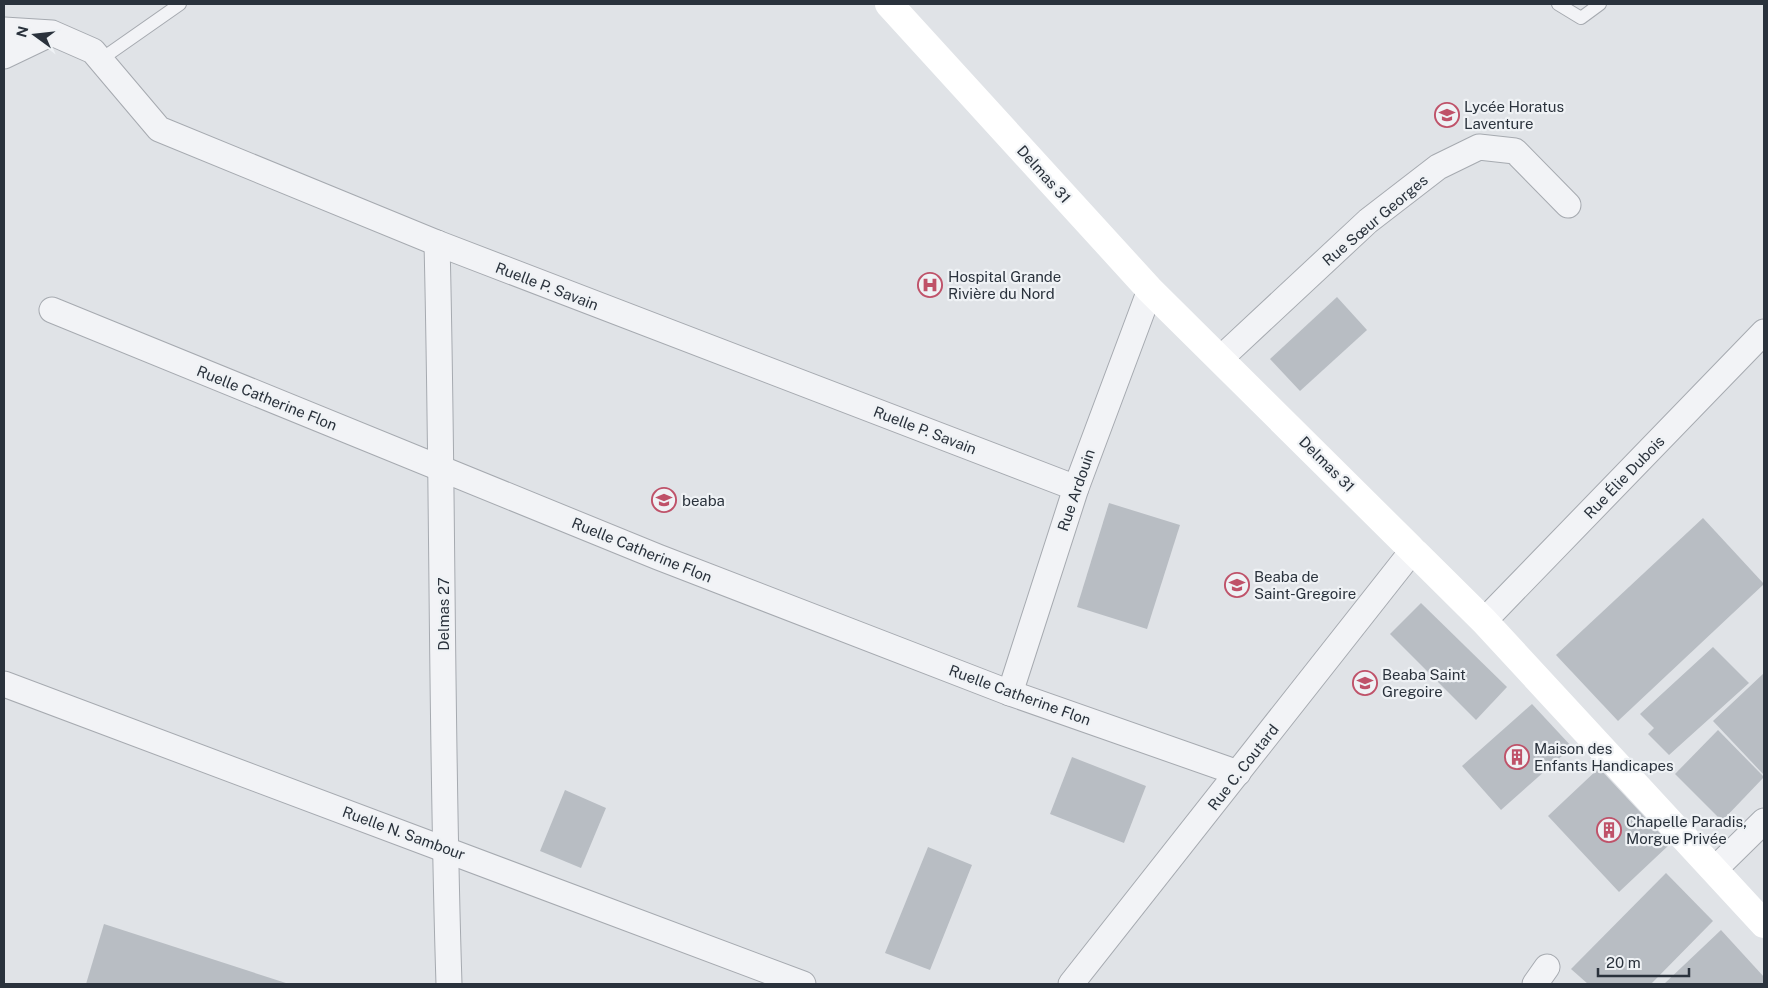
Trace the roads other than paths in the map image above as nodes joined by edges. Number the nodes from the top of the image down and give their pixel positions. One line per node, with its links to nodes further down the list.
1 (180, 4): 8 (lane)
2 (890, 4): 11 (street, Delmas 31)
3 (1558, 4): 4 (lane)
4 (1600, 4)
5 (4, 30): 6 (street)
6 (52, 33): 7 (street); 8 (street, Ruelle P. Savain)
7 (4, 56)
8 (100, 60): 10 (street, Ruelle P. Savain)
9 (1568, 205): 14 (street, Rue Sœur Georges)
10 (437, 243): 15 (street, Delmas 27); 16 (street, Ruelle P. Savain)
11 (1150, 290): 14 (street, Delmas 31); 16 (street, Rue Ardouin)
12 (52, 310): 15 (street, Ruelle Catherine Flon)
13 (1764, 332): 18 (street, Rue Élie Dubois)
14 (1220, 359): 17 (street, Delmas 31)
15 (442, 469): 20 (street, Ruelle Catherine Flon); 23 (street, Delmas 27)
16 (1076, 488): 20 (street, Rue Ardouin)
17 (1413, 550): 18 (street, Delmas 31); 21 (street, Rue C. Coutard)
18 (1484, 621): 24 (street, Delmas 31)
19 (4, 684): 23 (street, Ruelle N. Sambour)
20 (1010, 693): 21 (street, Ruelle Catherine Flon)
21 (1238, 773): 28 (street, Rue C. Coutard)
22 (1764, 821): 24 (street)
23 (445, 848): 26 (street, Delmas 27); 27 (street, Ruelle N. Sambour)
24 (1714, 870): 25 (street, Delmas 31)
25 (1764, 924)
26 (449, 984)
27 (803, 984)
28 (1071, 984)

